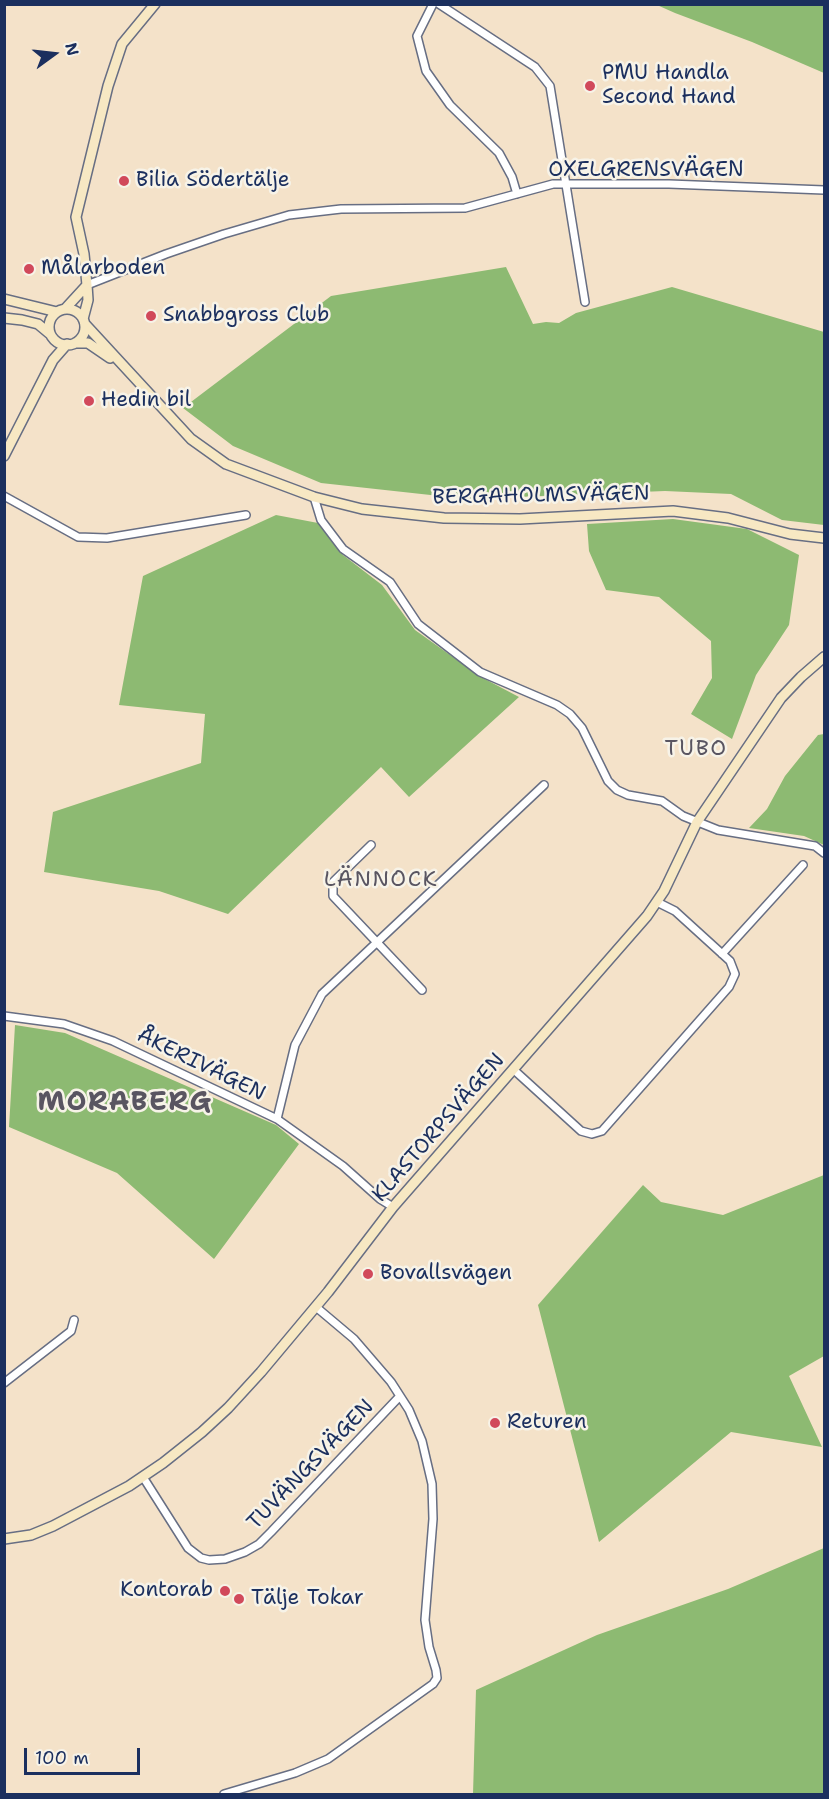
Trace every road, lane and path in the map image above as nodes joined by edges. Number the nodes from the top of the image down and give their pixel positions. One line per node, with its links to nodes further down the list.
1 (155, 4): 7 (street)
2 (433, 4): 6 (street)
3 (438, 4): 4 (street)
4 (566, 184): 5 (street, OXELGRENSVÄGEN); 6 (street, OXELGRENSVÄGEN); 9 (street)
5 (825, 190)
6 (517, 194): 7 (street, OXELGRENSVÄGEN)
7 (87, 285): 10 (street); 12 (street)
8 (4, 299): 10 (street)
9 (585, 302)
10 (61, 310): 12 (street); 13 (street)
11 (4, 318): 13 (street)
12 (84, 322): 14 (street); 16 (street, BERGAHOLMSVÄGEN)
13 (51, 336): 14 (street); 15 (street)
14 (71, 344): 15 (street); 16 (street, BERGAHOLMSVÄGEN)
15 (53, 360): 17 (street)
16 (122, 366): 19 (street, BERGAHOLMSVÄGEN)
17 (4, 456)
18 (4, 496): 20 (street)
19 (314, 497): 21 (street, BERGAHOLMSVÄGEN); 24 (street)
20 (246, 515)
21 (825, 538)
22 (825, 657): 24 (street, KLASTORPSVÄGEN)
23 (544, 785): 29 (street)
24 (697, 822): 26 (street); 28 (street, KLASTORPSVÄGEN)
25 (371, 845): 29 (street)
26 (825, 852)
27 (803, 865): 30 (street)
28 (657, 902): 30 (street); 33 (street, KLASTORPSVÄGEN)
29 (375, 942): 31 (street); 34 (street)
30 (722, 954): 33 (street)
31 (422, 990)
32 (4, 1016): 34 (street, ÅKERIVÄGEN)
33 (514, 1070): 35 (street, KLASTORPSVÄGEN)
34 (277, 1119): 35 (street, ÅKERIVÄGEN)
35 (393, 1207): 36 (street, KLASTORPSVÄGEN)
36 (316, 1307): 39 (street); 40 (street, KLASTORPSVÄGEN)
37 (74, 1320): 38 (street)
38 (4, 1383)
39 (400, 1396): 40 (street, TUVÄNGSVÄGEN); 42 (street)
40 (143, 1477): 41 (street, KLASTORPSVÄGEN)
41 (4, 1539)
42 (224, 1794)

